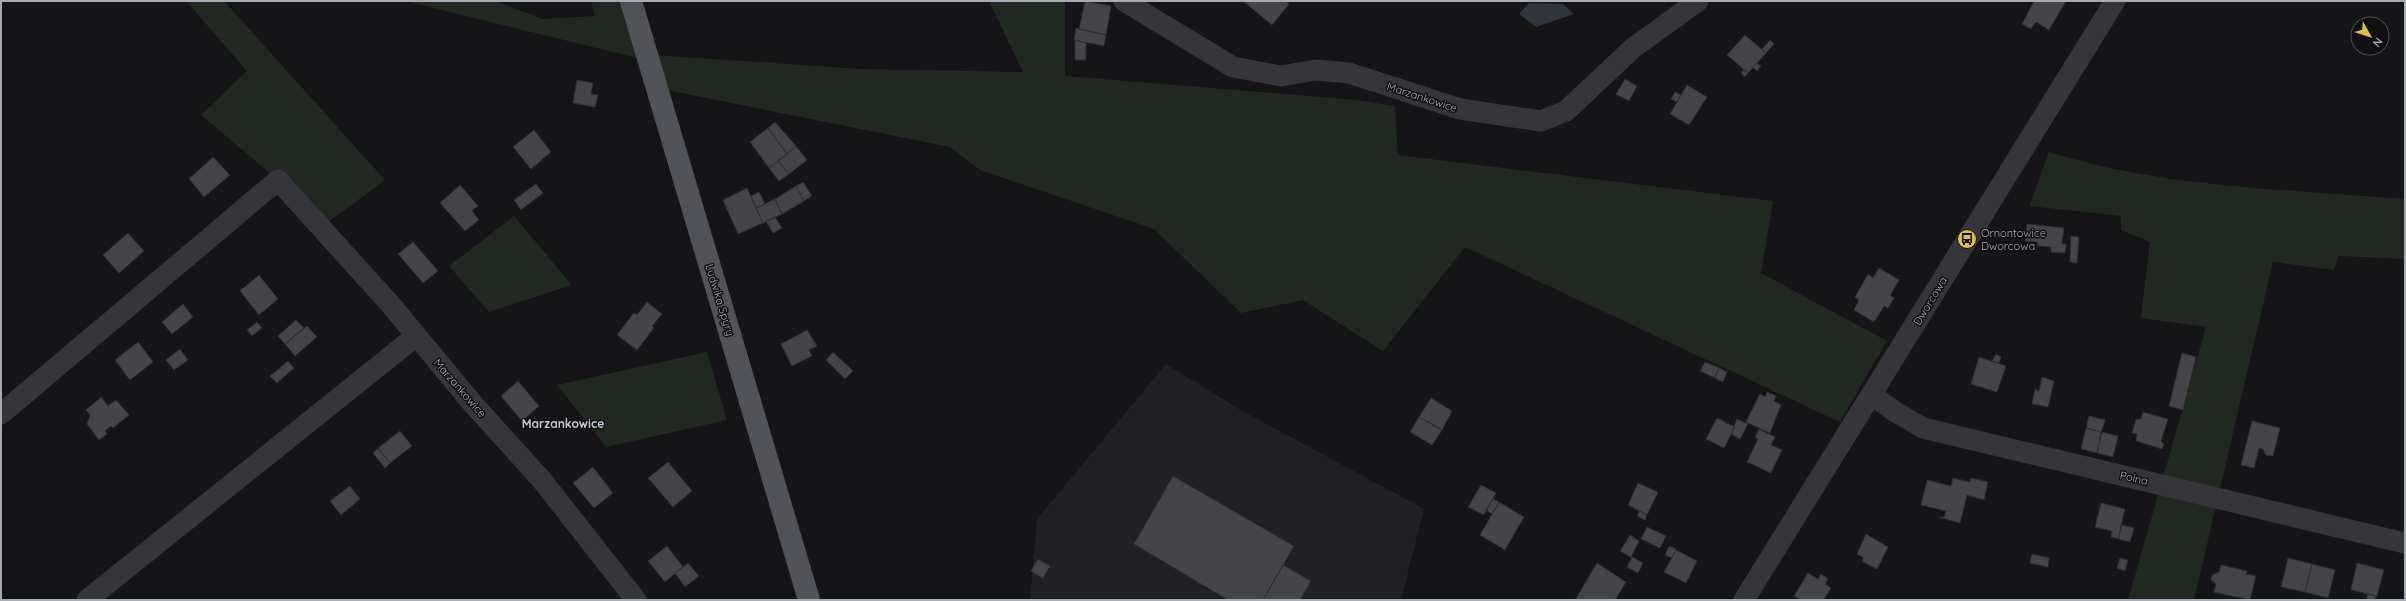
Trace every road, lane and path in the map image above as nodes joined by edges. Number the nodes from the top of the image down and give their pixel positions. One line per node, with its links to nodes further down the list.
1 (631, 1): 11 (main road, Ludwika Spyry)
2 (1124, 1): 3 (street, Marzankowice)
3 (1698, 1)
4 (2115, 1): 6 (street, Dworcowa)
5 (416, 336): 7 (street, Marzankowice); 9 (street); 10 (street, Marzankowice)
6 (1872, 395): 8 (street, Polna); 12 (street, Dworcowa)
7 (1, 414)
8 (2405, 542)
9 (87, 600)
10 (636, 600)
11 (809, 600)
12 (1744, 600)

